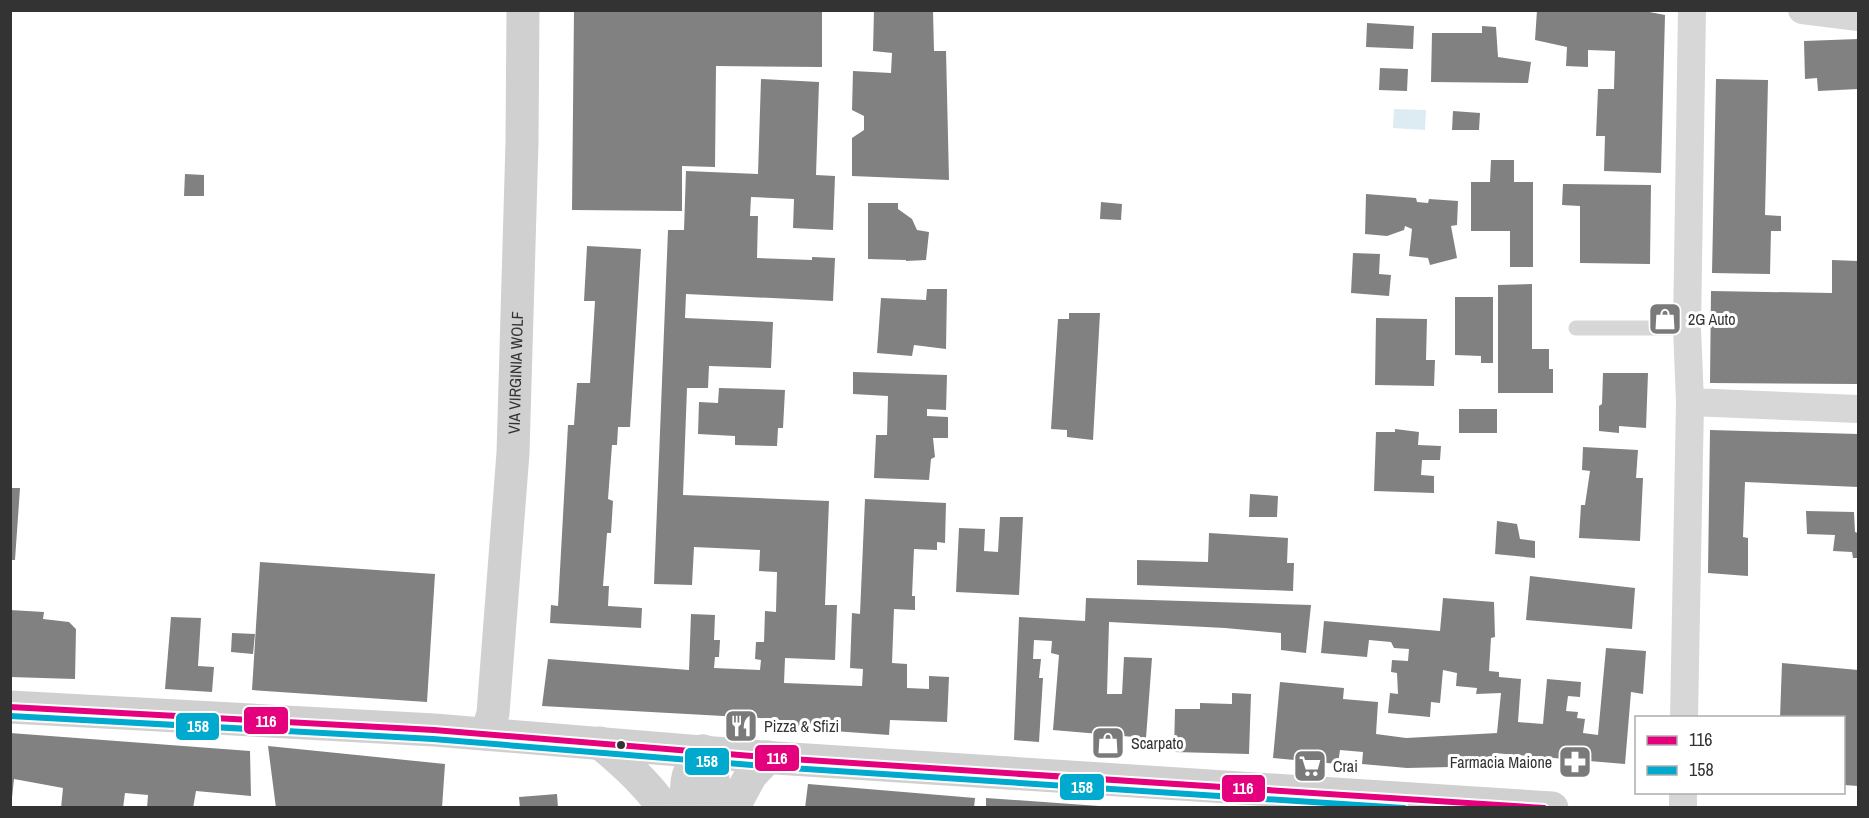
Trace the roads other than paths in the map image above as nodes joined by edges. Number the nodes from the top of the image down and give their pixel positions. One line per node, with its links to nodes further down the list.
1 (523, 10): 11 (main road, VIA VIRGINIA WOLF)
2 (1692, 10): 6 (street)
3 (1802, 10): 4 (street)
4 (1858, 17)
5 (1576, 328): 6 (lane)
6 (1687, 328): 7 (street)
7 (1690, 402): 8 (street); 10 (street)
8 (1858, 409)
9 (10, 707): 11 (main road)
10 (1684, 716)
11 (487, 734): 12 (main road)
12 (600, 743): 13 (main road); 16 (main road)
13 (703, 751): 14 (main road); 17 (main road); 18 (main road)
14 (768, 757): 15 (main road); 19 (main road)
15 (1221, 797): 20 (main road)
16 (664, 807)
17 (687, 807)
18 (714, 807)
19 (733, 807)
20 (1552, 807)

